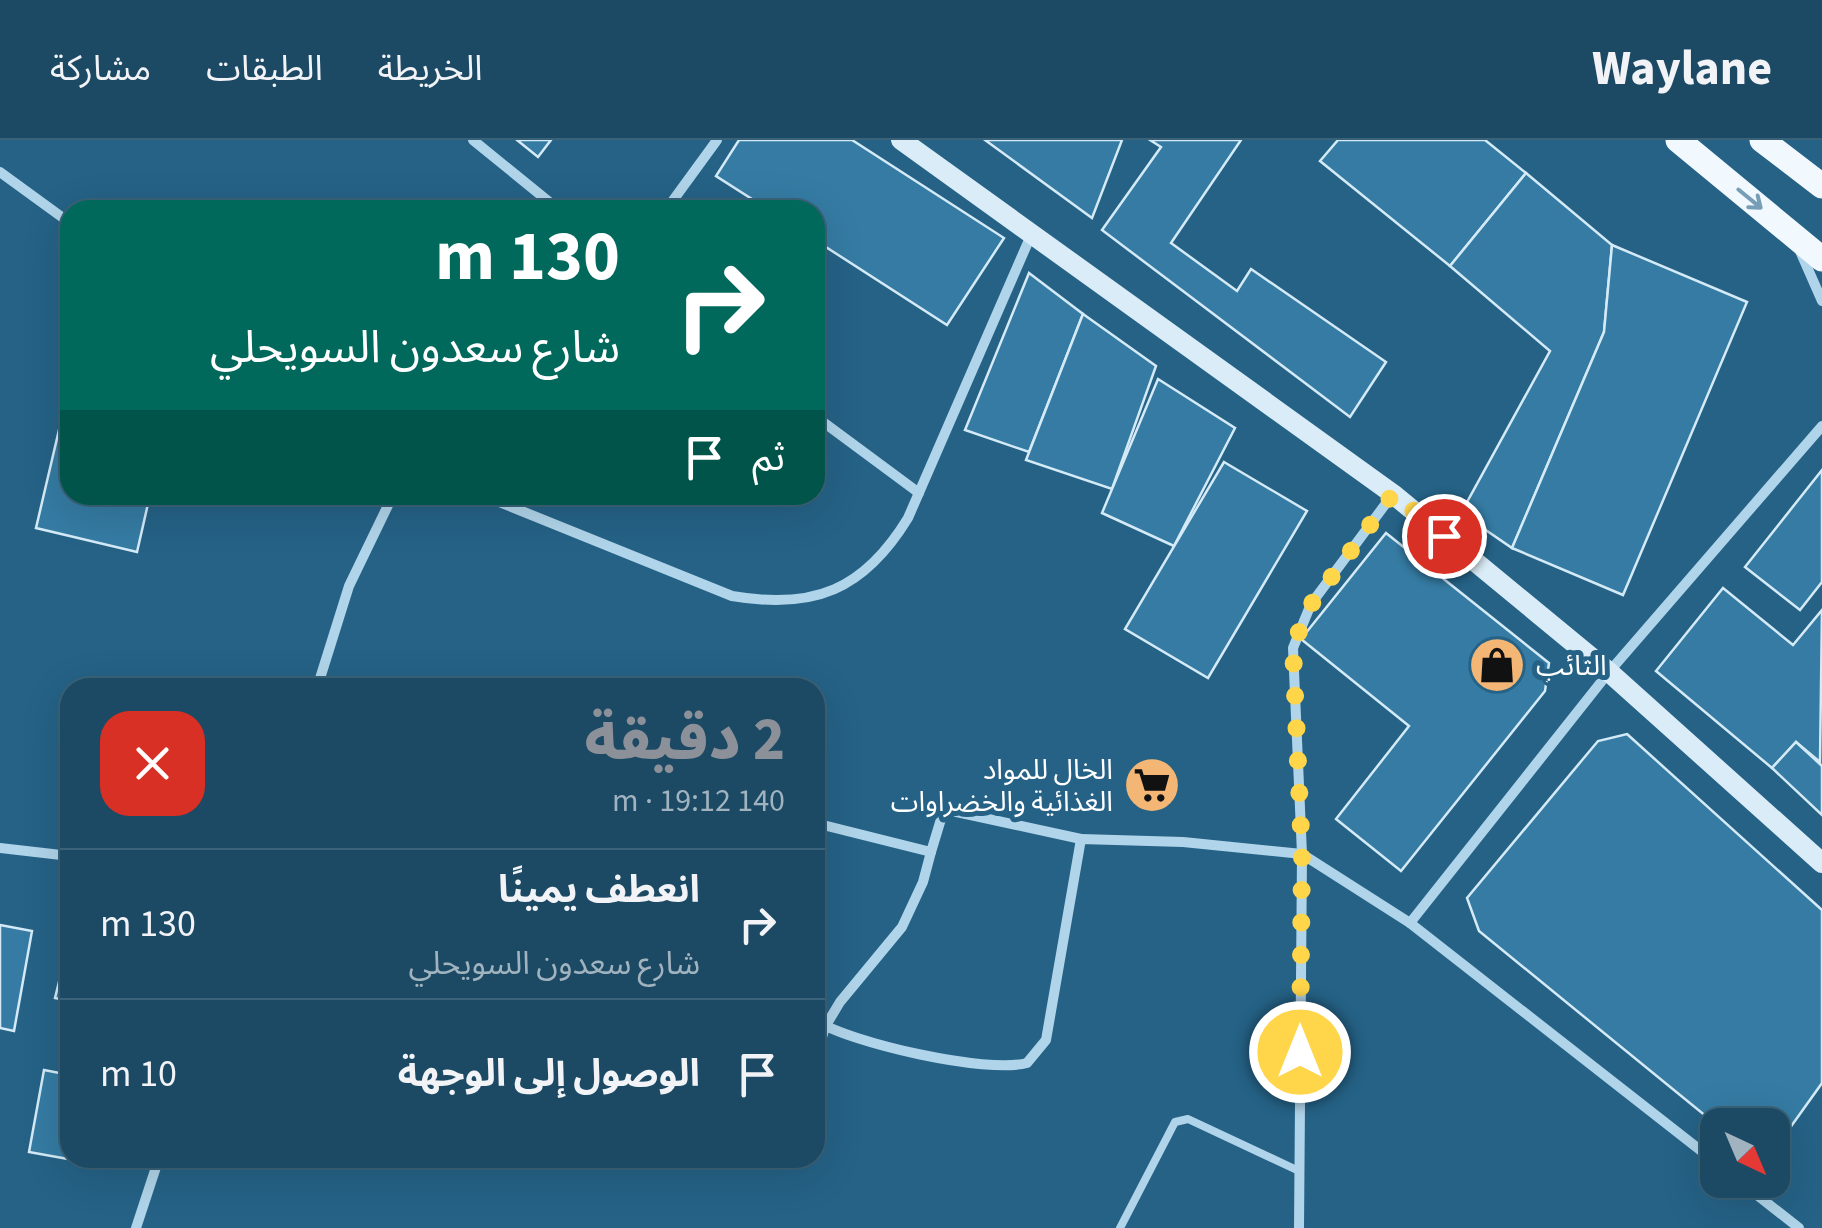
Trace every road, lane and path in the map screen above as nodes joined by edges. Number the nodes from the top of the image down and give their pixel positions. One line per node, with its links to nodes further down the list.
1 (474, 140): 8 (street)
2 (717, 140): 9 (street)
3 (901, 140): 11 (main road)
4 (1678, 140): 12 (main road, one-way to 12)
5 (1762, 140): 7 (main road)
6 (0, 172): 10 (street)
7 (1822, 186)
8 (548, 200)
9 (673, 200)
10 (60, 216)
11 (1032, 232): 18 (street); 19 (main road)
12 (1795, 236): 13 (main road); 14 (street)
13 (1822, 259)
14 (1822, 302)
15 (1822, 415): 17 (street)
16 (825, 423): 18 (street)
17 (1817, 430): 22 (street)
18 (918, 493): 21 (street)
19 (1393, 494): 22 (main road); 28 (street)
20 (387, 505): 23 (street)
21 (507, 505)
22 (1608, 672): 30 (main road); 31 (street)
23 (320, 678)
24 (825, 826): 27 (street)
25 (1081, 839): 27 (street); 28 (street); 33 (street)
26 (0, 848): 29 (street)
27 (931, 852): 32 (street)
28 (1302, 854): 31 (street); 36 (street)
29 (60, 855)
30 (1822, 863)
31 (1410, 923): 34 (street)
32 (825, 1018)
33 (825, 1026)
34 (1700, 1150)
35 (156, 1168): 38 (street)
36 (1299, 1172): 39 (lane); 40 (street)
37 (1761, 1198): 41 (street)
38 (136, 1228)
39 (1120, 1228)
40 (1299, 1228)
41 (1799, 1228)

